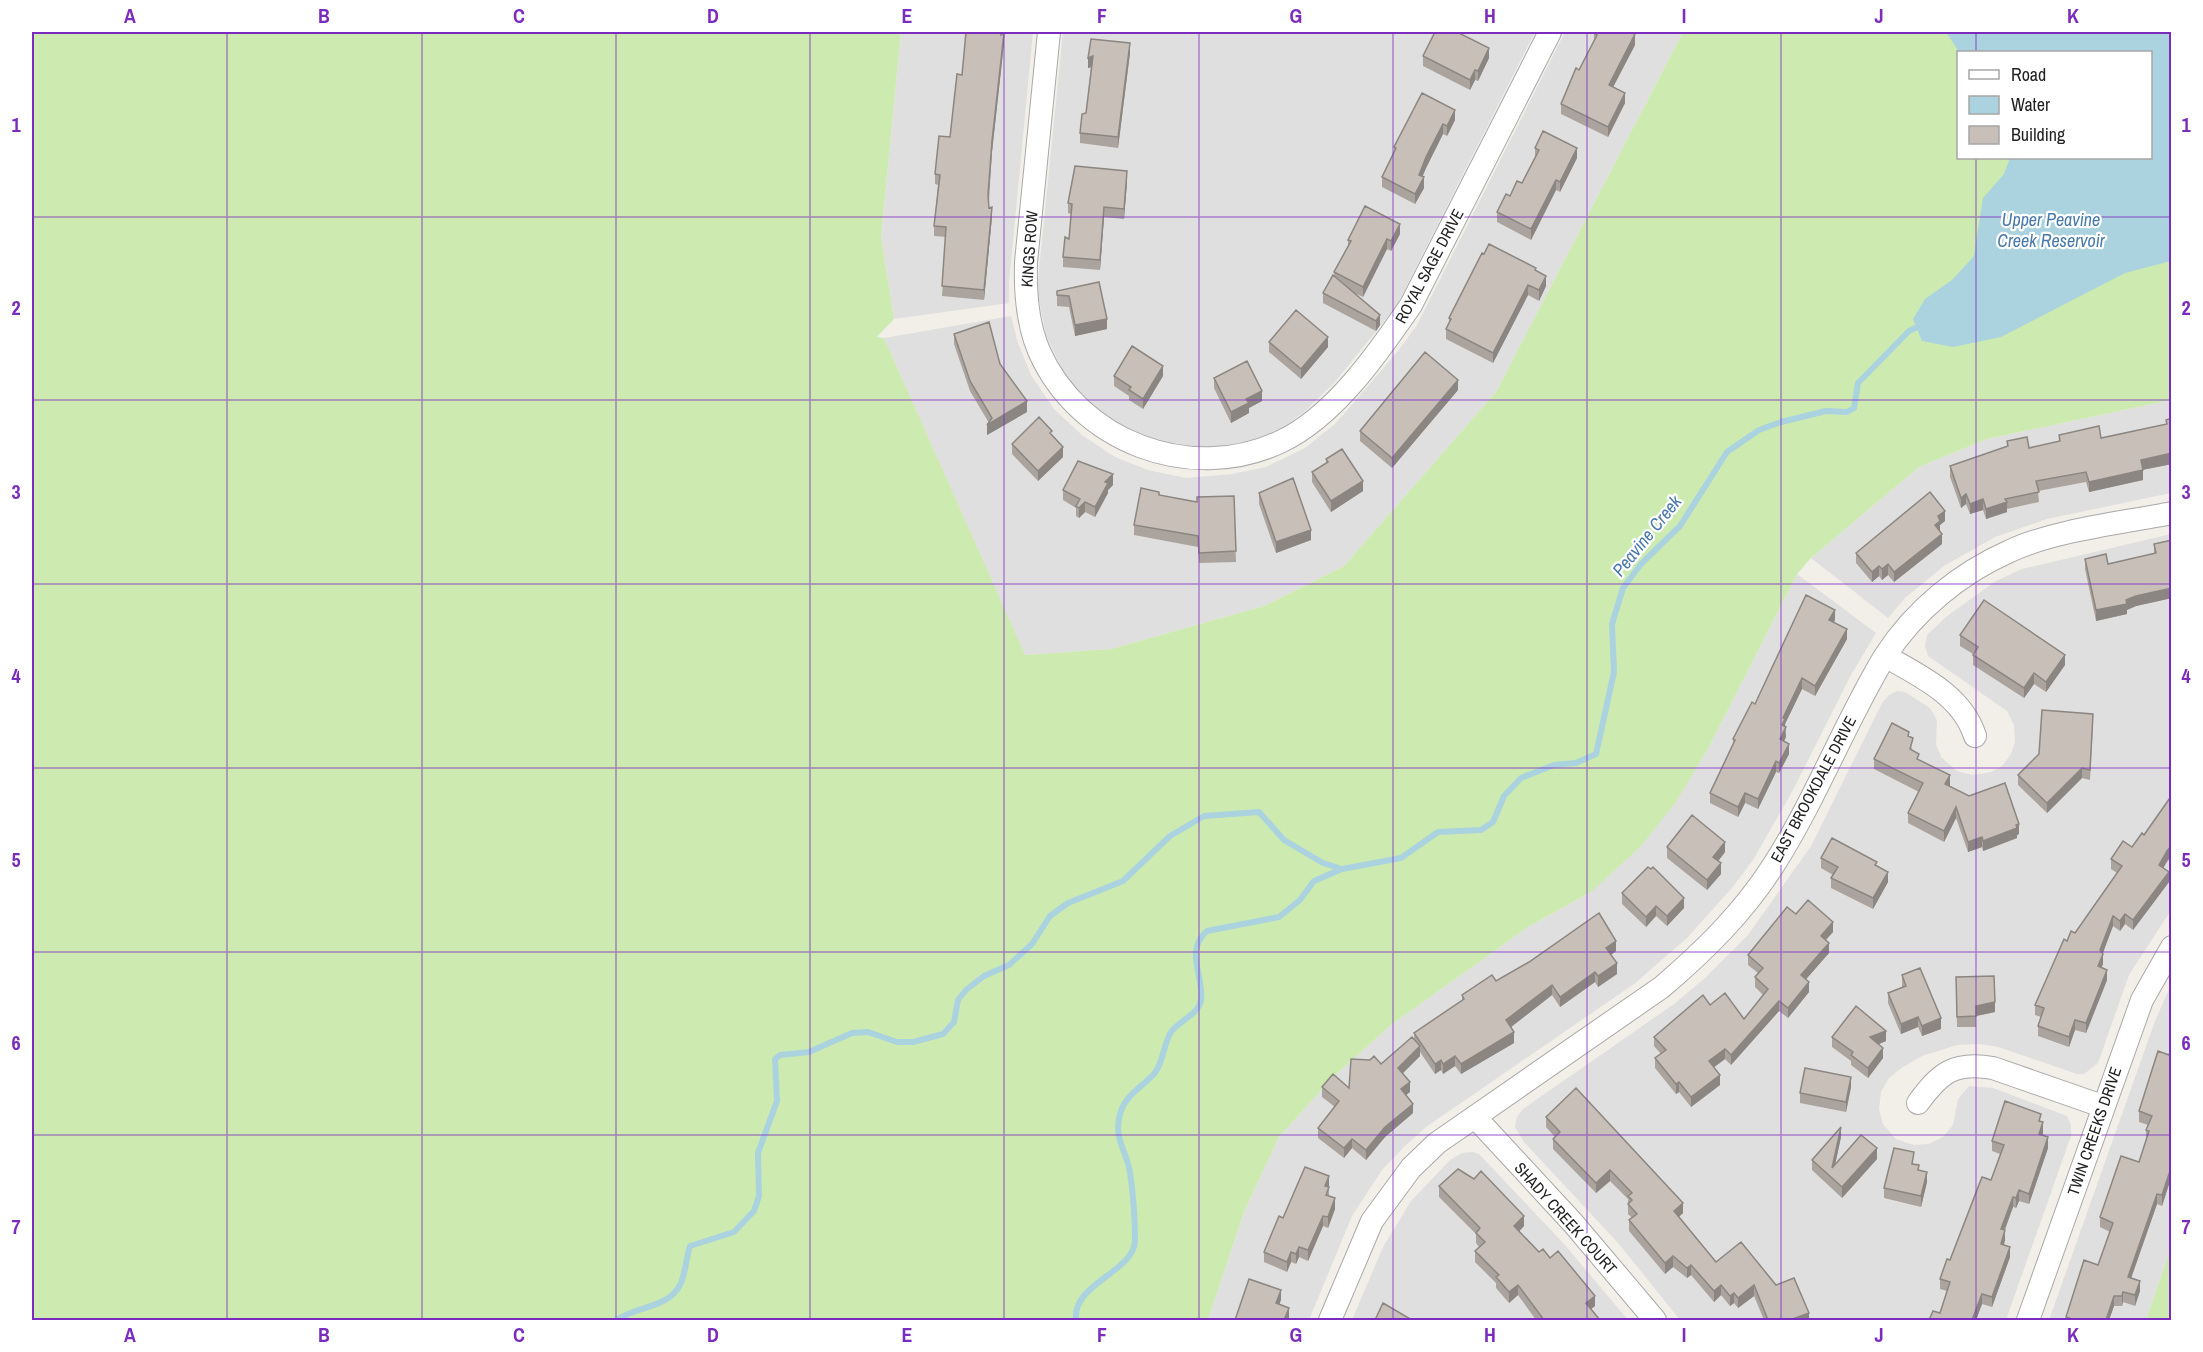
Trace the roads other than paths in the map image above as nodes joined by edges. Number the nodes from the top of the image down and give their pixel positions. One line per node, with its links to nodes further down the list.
1 (1049, 32): 3 (street, KINGS ROW)
2 (1550, 32): 3 (street, ROYAL SAGE DRIVE)
3 (1146, 450)
4 (2172, 513): 5 (street, EAST BROOKDALE DRIVE)
5 (1885, 656): 6 (street); 10 (street, EAST BROOKDALE DRIVE)
6 (1975, 736)
7 (2172, 947): 9 (street, TWIN CREEKS DRIVE)
8 (1918, 1103): 9 (street)
9 (2103, 1106): 13 (street, TWIN CREEKS DRIVE)
10 (1475, 1117): 11 (street, EAST BROOKDALE DRIVE); 12 (street, SHADY CREEK COURT)
11 (1330, 1320)
12 (1655, 1320)
13 (2028, 1320)

